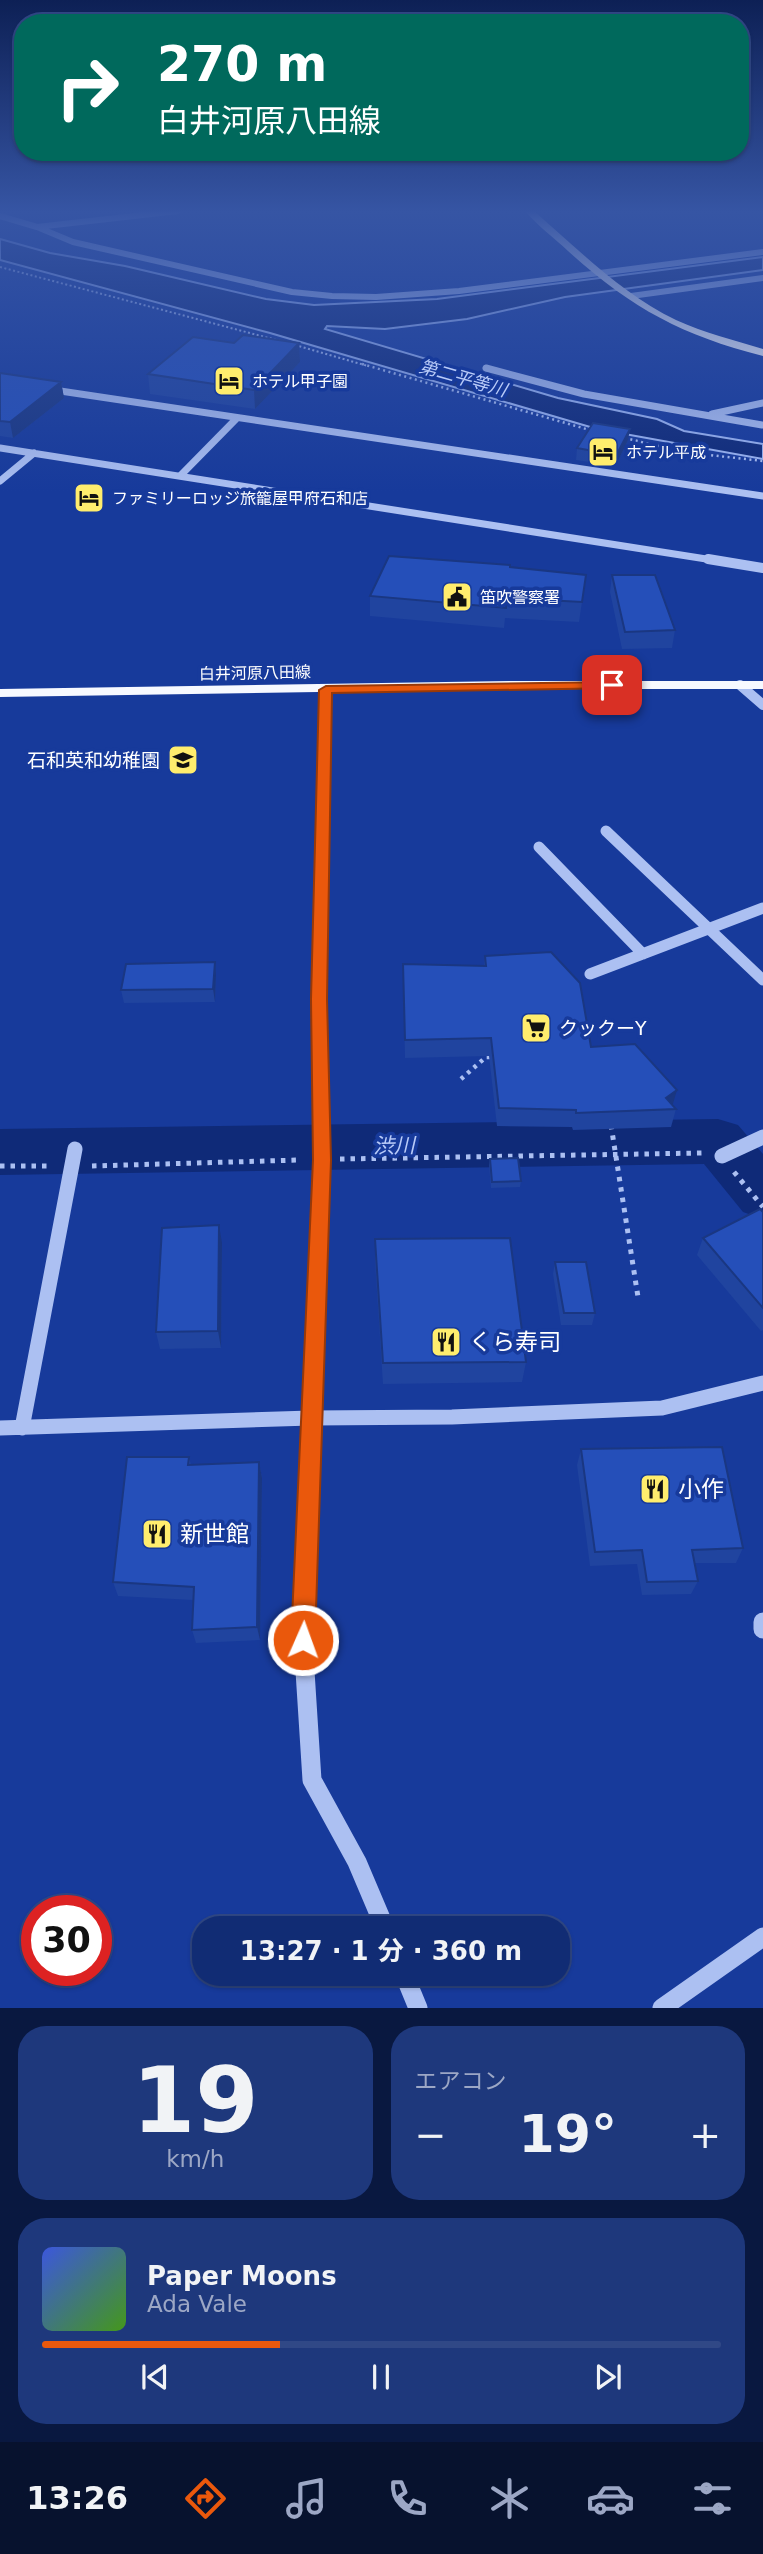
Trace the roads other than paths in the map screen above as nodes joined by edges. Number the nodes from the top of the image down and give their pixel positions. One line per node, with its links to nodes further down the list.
1 (645, 305): 2 (highway)
2 (763, 353)
3 (486, 368): 6 (street)
4 (38, 388): 7 (street)
5 (763, 403): 6 (street)
6 (705, 416): 8 (street)
7 (237, 418): 11 (street); 13 (street)
8 (762, 425)
9 (0, 448): 10 (street)
10 (34, 453): 11 (street); 12 (street)
11 (181, 475): 14 (street)
12 (0, 481)
13 (763, 496)
14 (763, 568)
15 (740, 685): 16 (main road, 白井河原八田線); 17 (main road, 白井河原八田線); 19 (street)
16 (763, 685)
17 (326, 690): 18 (main road, 白井河原八田線); 31 (street)
18 (0, 693)
19 (763, 705)
20 (606, 831): 23 (street)
21 (539, 847): 24 (street)
22 (763, 908): 23 (street)
23 (710, 929): 24 (street); 26 (street)
24 (643, 954): 25 (street)
25 (590, 974)
26 (763, 980)
27 (763, 1137): 28 (street)
28 (727, 1154)
29 (73, 1159): 33 (street)
30 (763, 1383): 31 (street)
31 (311, 1418): 33 (street); 36 (street)
32 (0, 1428): 33 (street)
33 (22, 1428)
34 (763, 1622): 35 (street)
35 (763, 1629)
36 (380, 1916)
37 (763, 1937): 40 (street)
38 (409, 1986): 39 (street)
39 (418, 2008)
40 (662, 2008)

